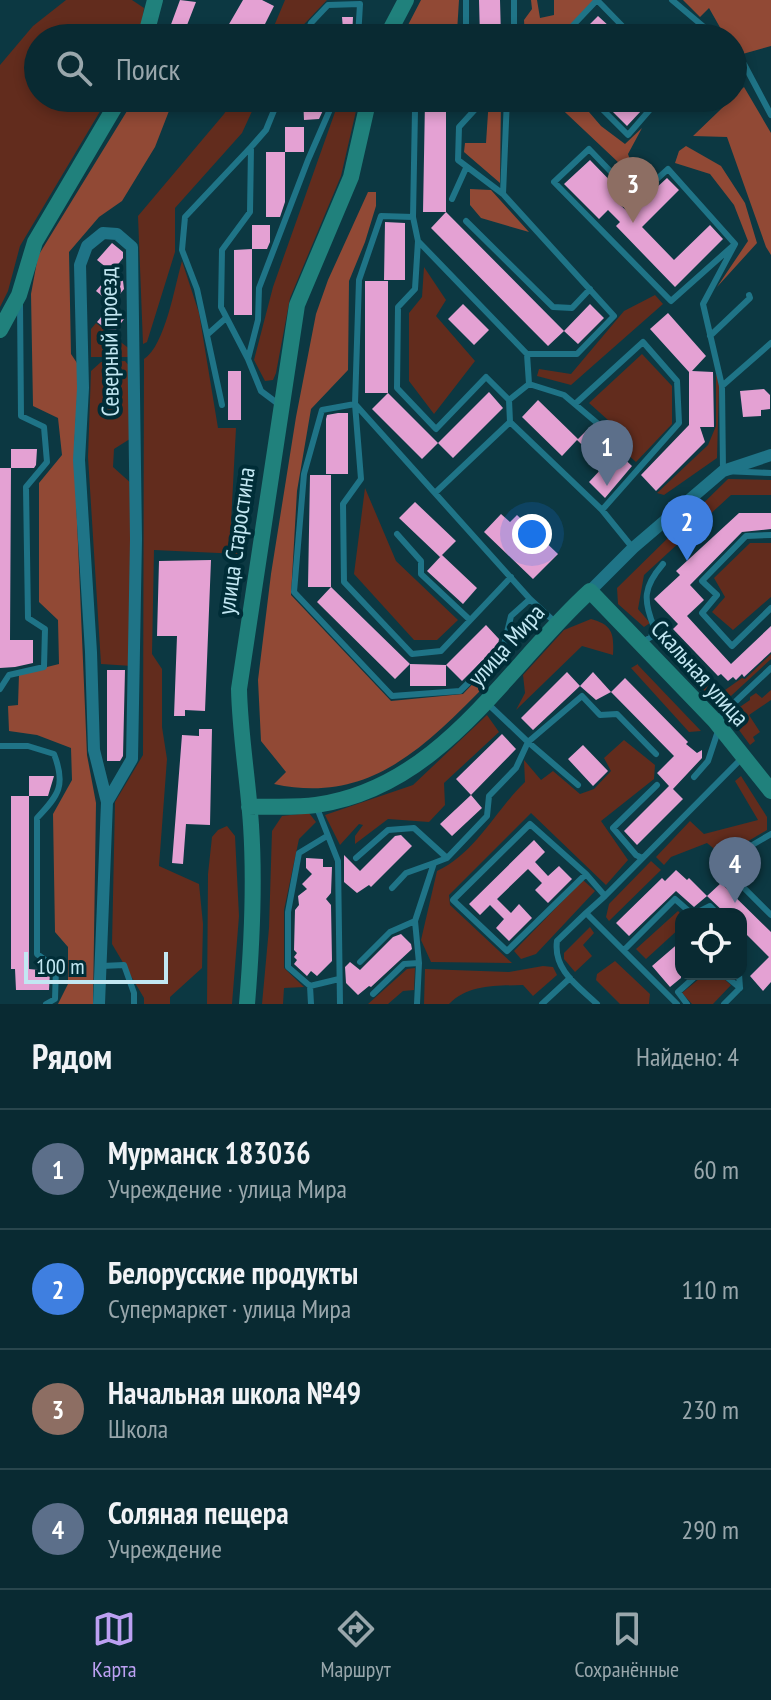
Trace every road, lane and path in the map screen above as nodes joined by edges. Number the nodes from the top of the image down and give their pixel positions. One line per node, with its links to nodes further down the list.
1 (155, 0): 7 (street)
2 (406, 0): 10 (street)
3 (466, 0): 11 (lane)
4 (514, 0): 12 (lane)
5 (597, 0): 13 (lane); 14 (lane)
6 (672, 0): 15 (lane)
7 (149, 24)
8 (311, 24): 9 (lane)
9 (359, 24)
10 (393, 24)
11 (466, 24)
12 (514, 24)
13 (574, 24)
14 (620, 24)
15 (700, 24)
16 (747, 70): 26 (lane)
17 (112, 112): 36 (street)
18 (273, 112): 27 (lane)
19 (329, 112): 44 (lane)
20 (366, 112): 51 (street, улица Старостина)
21 (415, 112): 31 (lane)
22 (473, 112): 28 (lane)
23 (506, 112): 29 (lane)
24 (605, 112): 25 (lane)
25 (648, 112)
26 (771, 115)
27 (251, 147): 38 (lane); 40 (lane)
28 (466, 168): 29 (lane); 30 (lane)
29 (503, 194): 35 (lane)
30 (452, 199)
31 (413, 217): 33 (lane); 48 (lane)
32 (466, 221): 35 (lane)
33 (418, 241): 43 (lane); 47 (lane)
34 (735, 244): 34 (lane); 41 (lane)
35 (590, 289): 43 (lane)
36 (19, 295): 39 (street); 71 (lane)
37 (749, 295): 41 (lane)
38 (226, 318): 40 (lane); 44 (lane)
39 (0, 330)
40 (208, 334): 50 (lane)
41 (710, 336): 46 (lane)
42 (771, 343): 46 (lane)
43 (527, 354): 45 (lane)
44 (248, 359): 51 (lane)
45 (529, 384): 47 (lane); 49 (lane)
46 (722, 386): 55 (lane)
47 (509, 400): 52 (lane)
48 (355, 404): 57 (lane); 65 (lane); 67 (lane)
49 (575, 404): 53 (lane); 58 (lane)
50 (222, 405)
51 (281, 406): 84 (street, улица Старостина)
52 (510, 422): 57 (lane); 58 (lane)
53 (616, 439)
54 (771, 455): 55 (street, улица Мира)
55 (723, 471): 56 (lane); 61 (street, улица Мира)
56 (771, 473)
57 (436, 492): 63 (lane)
58 (602, 510): 61 (lane)
59 (397, 534): 67 (lane)
60 (771, 535): 66 (lane)
61 (633, 548): 64 (street, улица Мира)
62 (663, 564): 69 (lane)
63 (511, 577): 65 (lane); 67 (lane)
64 (590, 591): 68 (street, улица Мира); 69 (street, Скальная улица)
65 (530, 599): 68 (lane)
66 (771, 608)
67 (470, 620)
68 (556, 623): 72 (street, улица Мира)
69 (641, 643): 73 (street, Скальная улица)
70 (771, 668): 73 (lane)
71 (0, 689)
72 (487, 703): 74 (lane); 83 (street, улица Мира)
73 (717, 724): 77 (street, Скальная улица); 78 (lane)
74 (528, 742): 76 (lane); 79 (lane); 88 (lane)
75 (0, 746): 110 (lane)
76 (656, 754)
77 (743, 757): 81 (street, Скальная улица); 89 (lane)
78 (694, 777)
79 (578, 785)
80 (657, 785): 89 (lane)
81 (771, 791)
82 (107, 802): 82 (street, Северный проезд); 101 (street, Северный проезд)
83 (317, 805): 84 (street, улица Мира); 86 (lane)
84 (249, 807): 113 (street, улица Старостина)
85 (771, 834): 96 (lane)
86 (327, 836): 103 (lane); 107 (lane)
87 (356, 858): 88 (lane)
88 (447, 858): 90 (lane)
89 (642, 858): 93 (lane)
90 (434, 863): 92 (lane); 97 (lane)
91 (586, 874): 91 (lane); 93 (lane)
92 (392, 888)
93 (605, 896): 95 (lane)
94 (686, 908): 98 (lane)
95 (586, 913): 98 (lane); 102 (lane)
96 (771, 915)
97 (415, 921): 99 (lane); 100 (lane)
98 (624, 950): 119 (lane)
99 (360, 962)
100 (419, 963): 109 (lane); 116 (lane)
101 (102, 966): 111 (street, Северный проезд); 112 (lane)
102 (570, 978): 117 (lane); 118 (lane)
103 (339, 979): 107 (lane); 115 (lane)
104 (691, 980): 120 (lane)
105 (730, 980): 108 (lane)
106 (739, 980): 108 (lane)
107 (310, 986): 114 (lane)
108 (740, 988): 121 (lane)
109 (373, 994)
110 (46, 1004)
111 (99, 1004)
112 (134, 1004)
113 (247, 1004)
114 (311, 1004)
115 (340, 1004)
116 (417, 1004)
117 (542, 1004)
118 (597, 1004)
119 (677, 1004)
120 (687, 1004)
121 (724, 1004)

